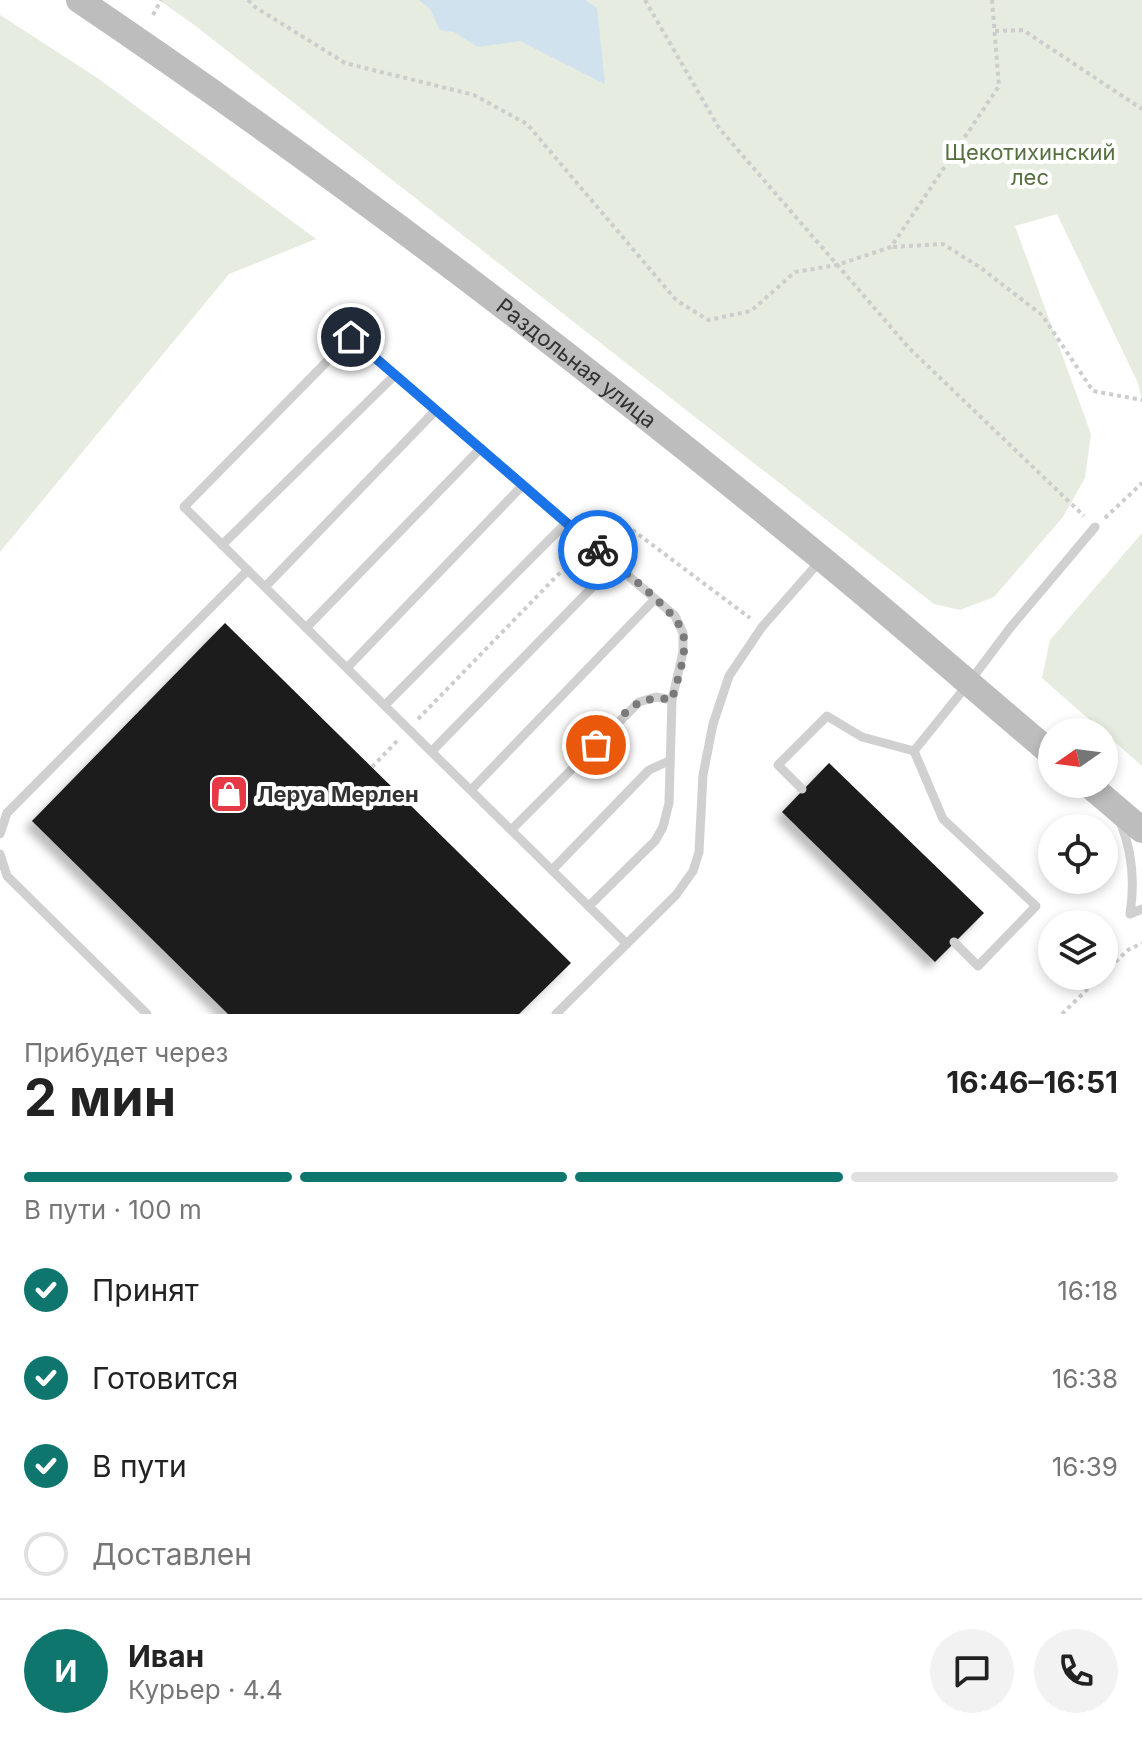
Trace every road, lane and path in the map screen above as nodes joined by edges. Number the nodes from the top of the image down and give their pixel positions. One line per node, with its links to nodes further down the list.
1 (79, 0): 20 (main road, Раздольная улица)
2 (161, 0): 6 (path)
3 (248, 0): 10 (path)
4 (645, 0): 10 (path)
5 (992, 0): 7 (path)
6 (153, 15)
7 (995, 31): 8 (path); 9 (path)
8 (1142, 109)
9 (891, 247): 10 (path); 12 (path)
10 (837, 265): 18 (path)
11 (395, 375): 13 (lane); 19 (lane); 19 (lane)
12 (1142, 400)
13 (436, 410): 14 (lane); 23 (lane)
14 (481, 448): 16 (lane); 25 (lane)
15 (1142, 483): 18 (path)
16 (523, 485): 17 (lane); 26 (lane)
17 (566, 523): 21 (lane); 29 (lane)
18 (1095, 527): 27 (lane)
19 (222, 545): 22 (lane)
20 (822, 559): 27 (main road, Раздольная улица); 47 (lane)
21 (615, 564): 24 (lane); 31 (lane)
22 (248, 570): 23 (lane); 40 (lane)
23 (265, 587): 25 (lane)
24 (655, 599): 28 (lane); 35 (lane)
25 (306, 628): 26 (lane)
26 (347, 668): 29 (lane)
27 (968, 684): 30 (main road, Раздольная улица); 32 (lane)
28 (672, 700): 33 (lane); 38 (lane)
29 (385, 705): 31 (lane)
30 (1038, 742)
31 (432, 751): 35 (lane)
32 (914, 751): 34 (lane); 45 (lane)
33 (669, 761): 42 (lane); 43 (lane)
34 (802, 789)
35 (471, 790): 38 (lane)
36 (1105, 798): 37 (main road)
37 (1114, 806): 39 (main road); 44 (lane)
38 (511, 830): 42 (lane)
39 (1142, 830)
40 (0, 834)
41 (0, 854): 50 (lane)
42 (552, 870): 43 (lane)
43 (589, 906): 47 (lane)
44 (1142, 909)
45 (954, 942)
46 (1142, 943): 48 (path)
47 (627, 944): 51 (lane)
48 (1118, 960)
49 (1087, 990): 52 (path)
50 (147, 1014)
51 (556, 1014)
52 (1062, 1014)

